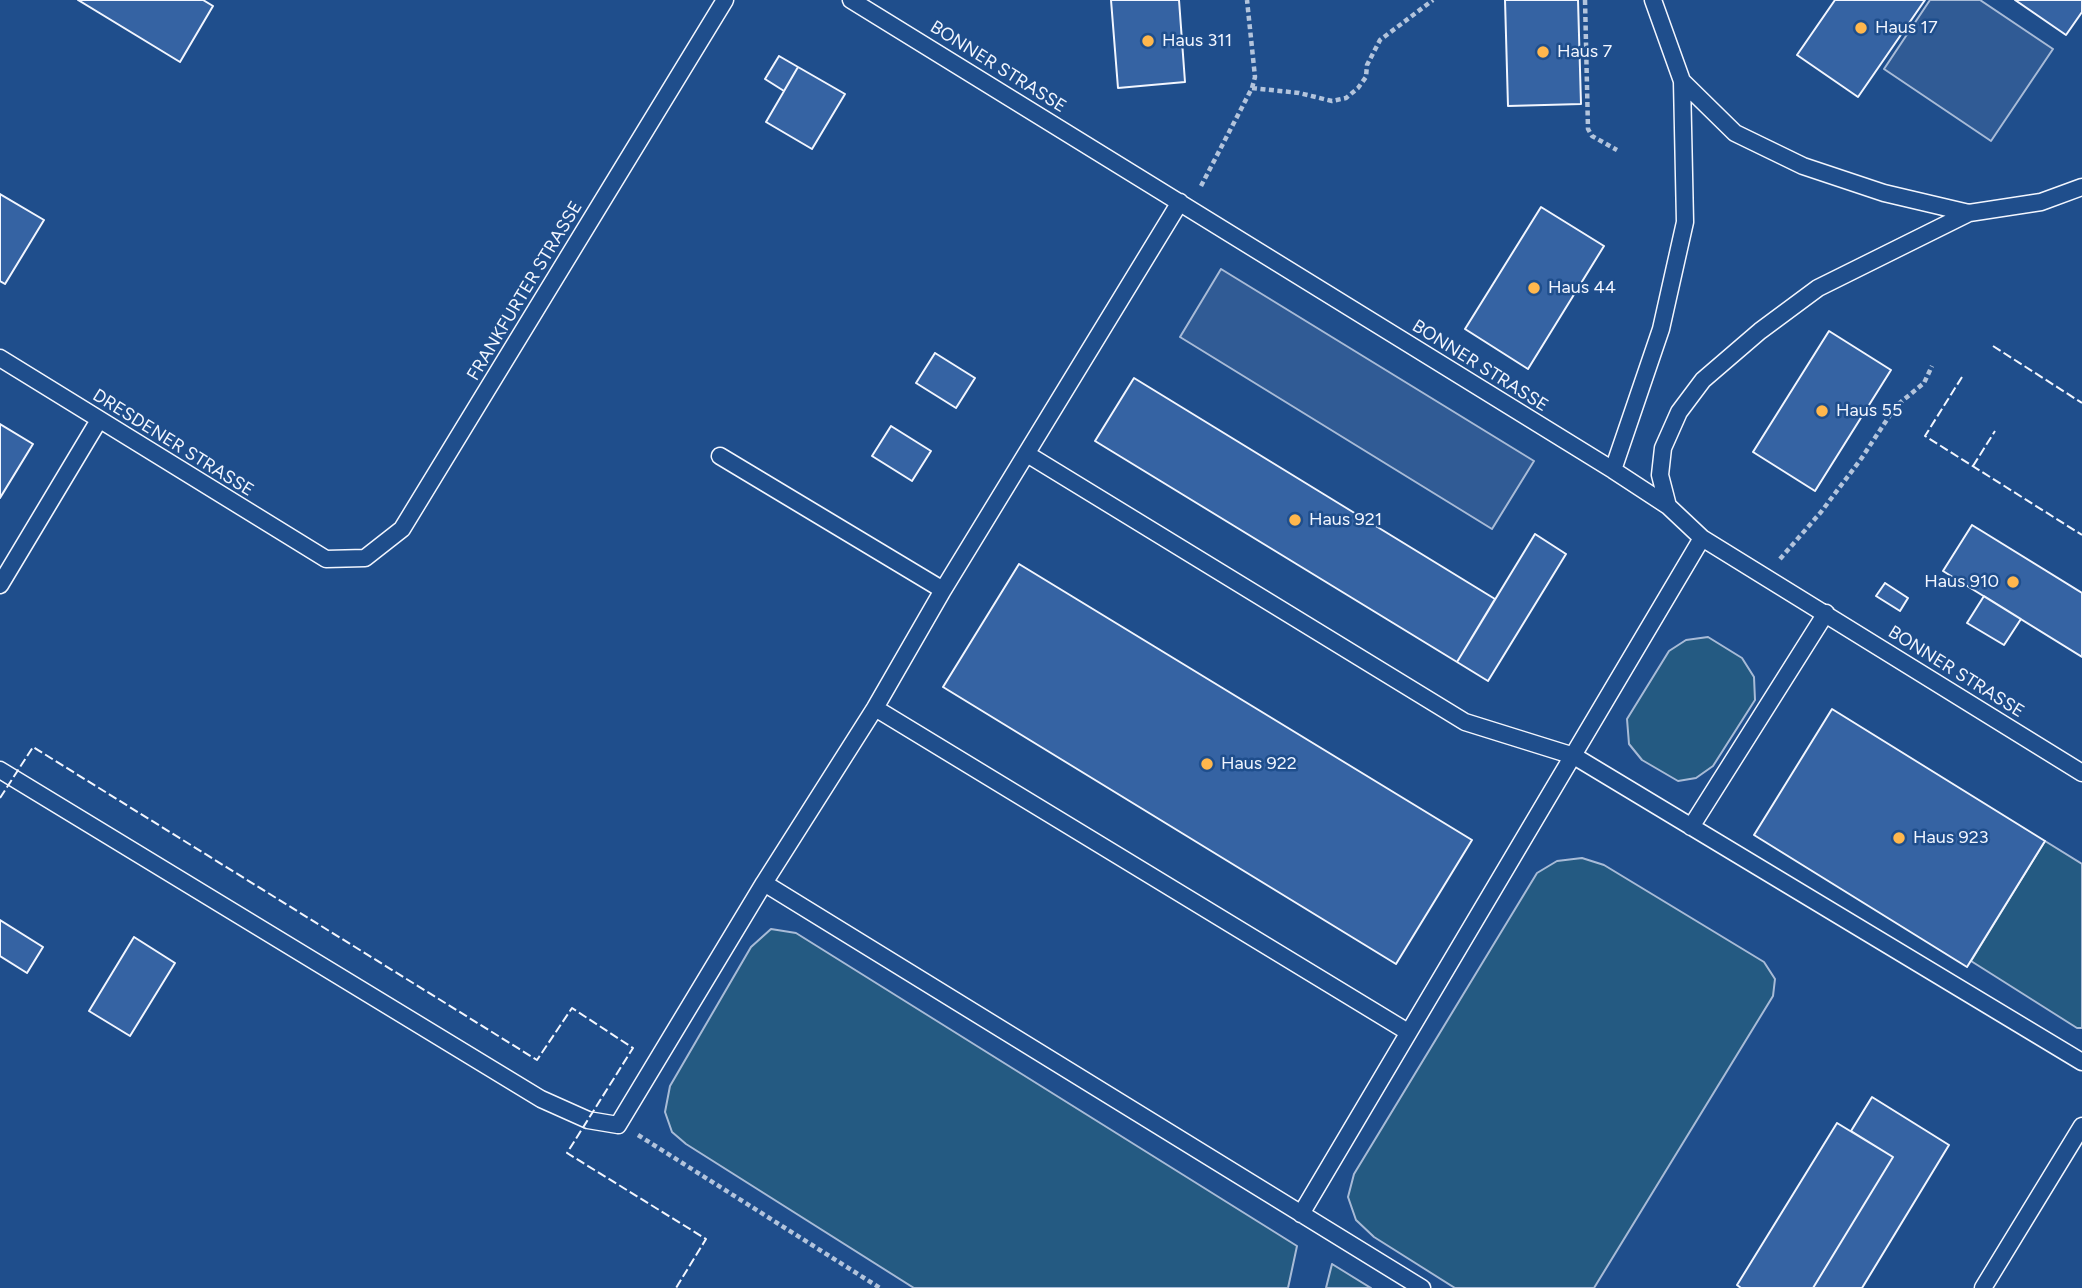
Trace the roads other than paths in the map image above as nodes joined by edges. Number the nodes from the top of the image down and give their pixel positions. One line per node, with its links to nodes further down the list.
1 (725, 0): 15 (lane, FRANKFURTER STRASSE)
2 (851, 0): 6 (lane, BONNER STRASSE)
3 (1653, 0): 4 (lane)
4 (1682, 81): 7 (lane); 12 (lane)
5 (2082, 187): 7 (lane)
6 (1185, 205): 10 (lane); 12 (lane, BONNER STRASSE)
7 (1969, 213): 13 (lane)
8 (0, 358): 9 (lane, DRESDENER STRASSE)
9 (99, 420): 15 (lane, DRESDENER STRASSE); 16 (lane)
10 (1027, 454): 17 (lane); 20 (lane)
11 (720, 456): 17 (lane)
12 (1613, 470): 13 (lane, BONNER STRASSE)
13 (1668, 506): 14 (lane, BONNER STRASSE)
14 (1702, 538): 18 (lane, BONNER STRASSE); 20 (lane)
15 (326, 559)
16 (0, 585)
17 (943, 590): 19 (lane)
18 (1826, 613): 22 (lane, BONNER STRASSE); 23 (lane)
19 (875, 708): 24 (lane); 25 (lane)
20 (1574, 756): 23 (lane); 25 (lane)
21 (0, 770): 24 (lane)
22 (2082, 773)
23 (1690, 827): 26 (lane)
24 (764, 883): 28 (lane)
25 (1408, 1032): 28 (lane)
26 (2082, 1062)
27 (2082, 1126): 30 (lane)
28 (1301, 1214): 29 (lane)
29 (1422, 1288)
30 (1983, 1288)

